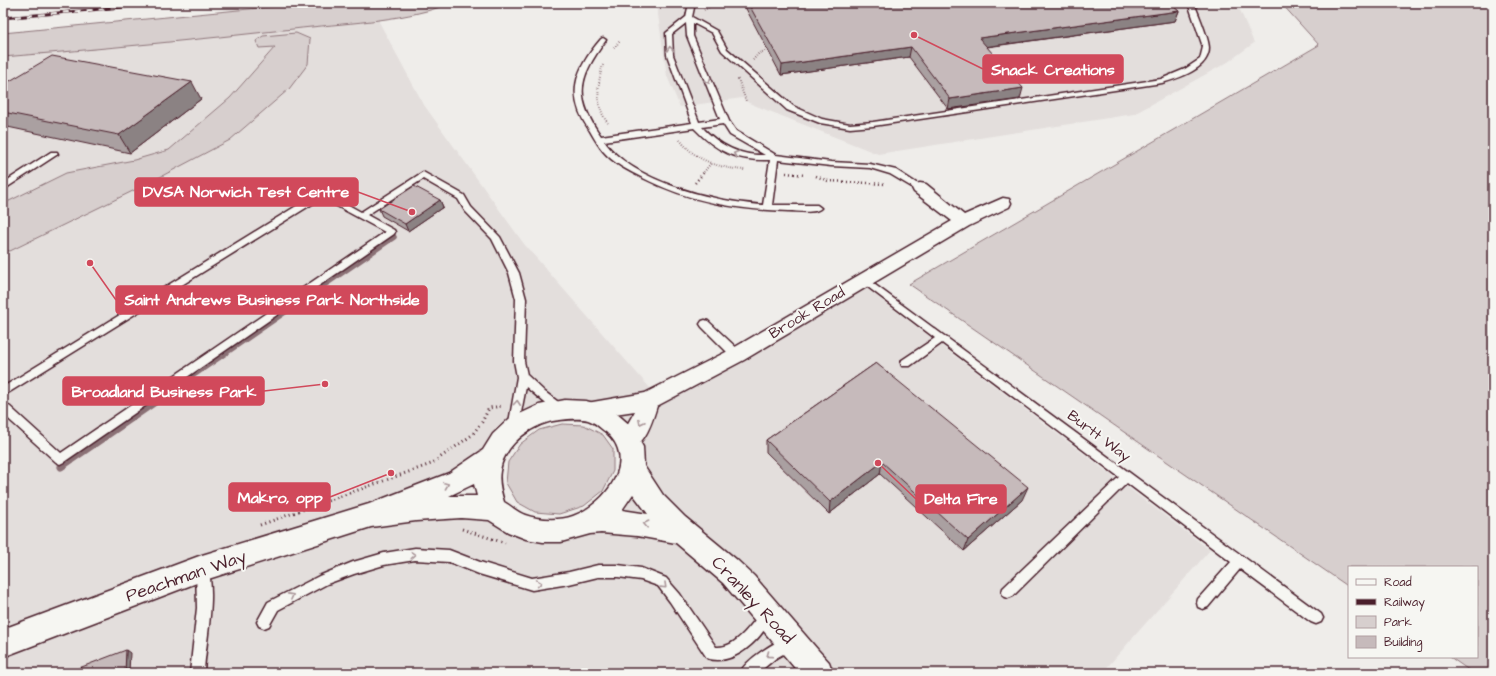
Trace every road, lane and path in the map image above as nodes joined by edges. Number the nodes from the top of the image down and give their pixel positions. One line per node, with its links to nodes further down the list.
1 (9, 3): 4 (path)
2 (692, 3): 5 (lane)
3 (1191, 3): 5 (lane)
4 (3, 4)
5 (689, 18): 10 (lane, one-way to 10); 12 (lane, one-way to 5)
6 (604, 40): 13 (lane)
7 (620, 41): 8 (path)
8 (612, 50)
9 (605, 61): 11 (path)
10 (725, 121): 12 (lane); 15 (lane)
11 (615, 123)
12 (697, 126): 13 (lane); 15 (lane, one-way to 12)
13 (599, 139): 19 (lane)
14 (54, 154): 17 (lane)
15 (774, 157): 18 (lane); 21 (lane)
16 (711, 163): 19 (path)
17 (3, 187)
18 (920, 188): 24 (street)
19 (686, 193): 21 (lane)
20 (1003, 203): 24 (street, Brook Road)
21 (767, 208): 22 (lane)
22 (817, 208)
23 (362, 215): 30 (lane); 31 (lane); 33 (lane)
24 (963, 222): 25 (street, Brook Road)
25 (863, 279): 27 (lane, Burtt Way); 28 (street, Brook Road)
26 (705, 324): 28 (lane)
27 (942, 338): 29 (lane); 40 (lane, Burtt Way)
28 (737, 355): 32 (street, Brook Road)
29 (906, 363)
30 (522, 377): 34 (lane); 36 (lane, one-way to 30)
31 (3, 392)
32 (649, 401): 35 (street, Brook Road); 37 (street, one-way to 37)
33 (3, 407)
34 (561, 410): 35 (street, Peachman Way); 36 (street, Peachman Way)
35 (588, 410): 37 (street, Peachman Way)
36 (512, 430): 38 (street, Peachman Way)
37 (629, 441): 39 (street)
38 (492, 456): 41 (street, Peachman Way); 42 (street, Peachman Way, one-way to 38)
39 (632, 467): 43 (street); 44 (street, Cranley Road)
40 (1127, 476): 45 (lane, Burtt Way); 47 (lane)
41 (494, 509): 42 (street, Peachman Way); 43 (street)
42 (371, 515): 46 (street, Peachman Way)
43 (589, 522): 44 (street, Cranley Road, one-way to 43)
44 (684, 533): 49 (street, Cranley Road)
45 (1240, 560): 48 (lane); 50 (lane, Burtt Way)
46 (202, 568): 53 (street, Peachman Way); 54 (lane)
47 (1008, 592)
48 (1203, 603)
49 (769, 613): 51 (lane, one-way to 49); 52 (street, Cranley Road)
50 (1316, 618)
51 (264, 622)
52 (793, 641): 55 (lane, one-way to 55); 56 (street, Cranley Road)
53 (3, 643)
54 (197, 673)
55 (747, 673)
56 (818, 673)

